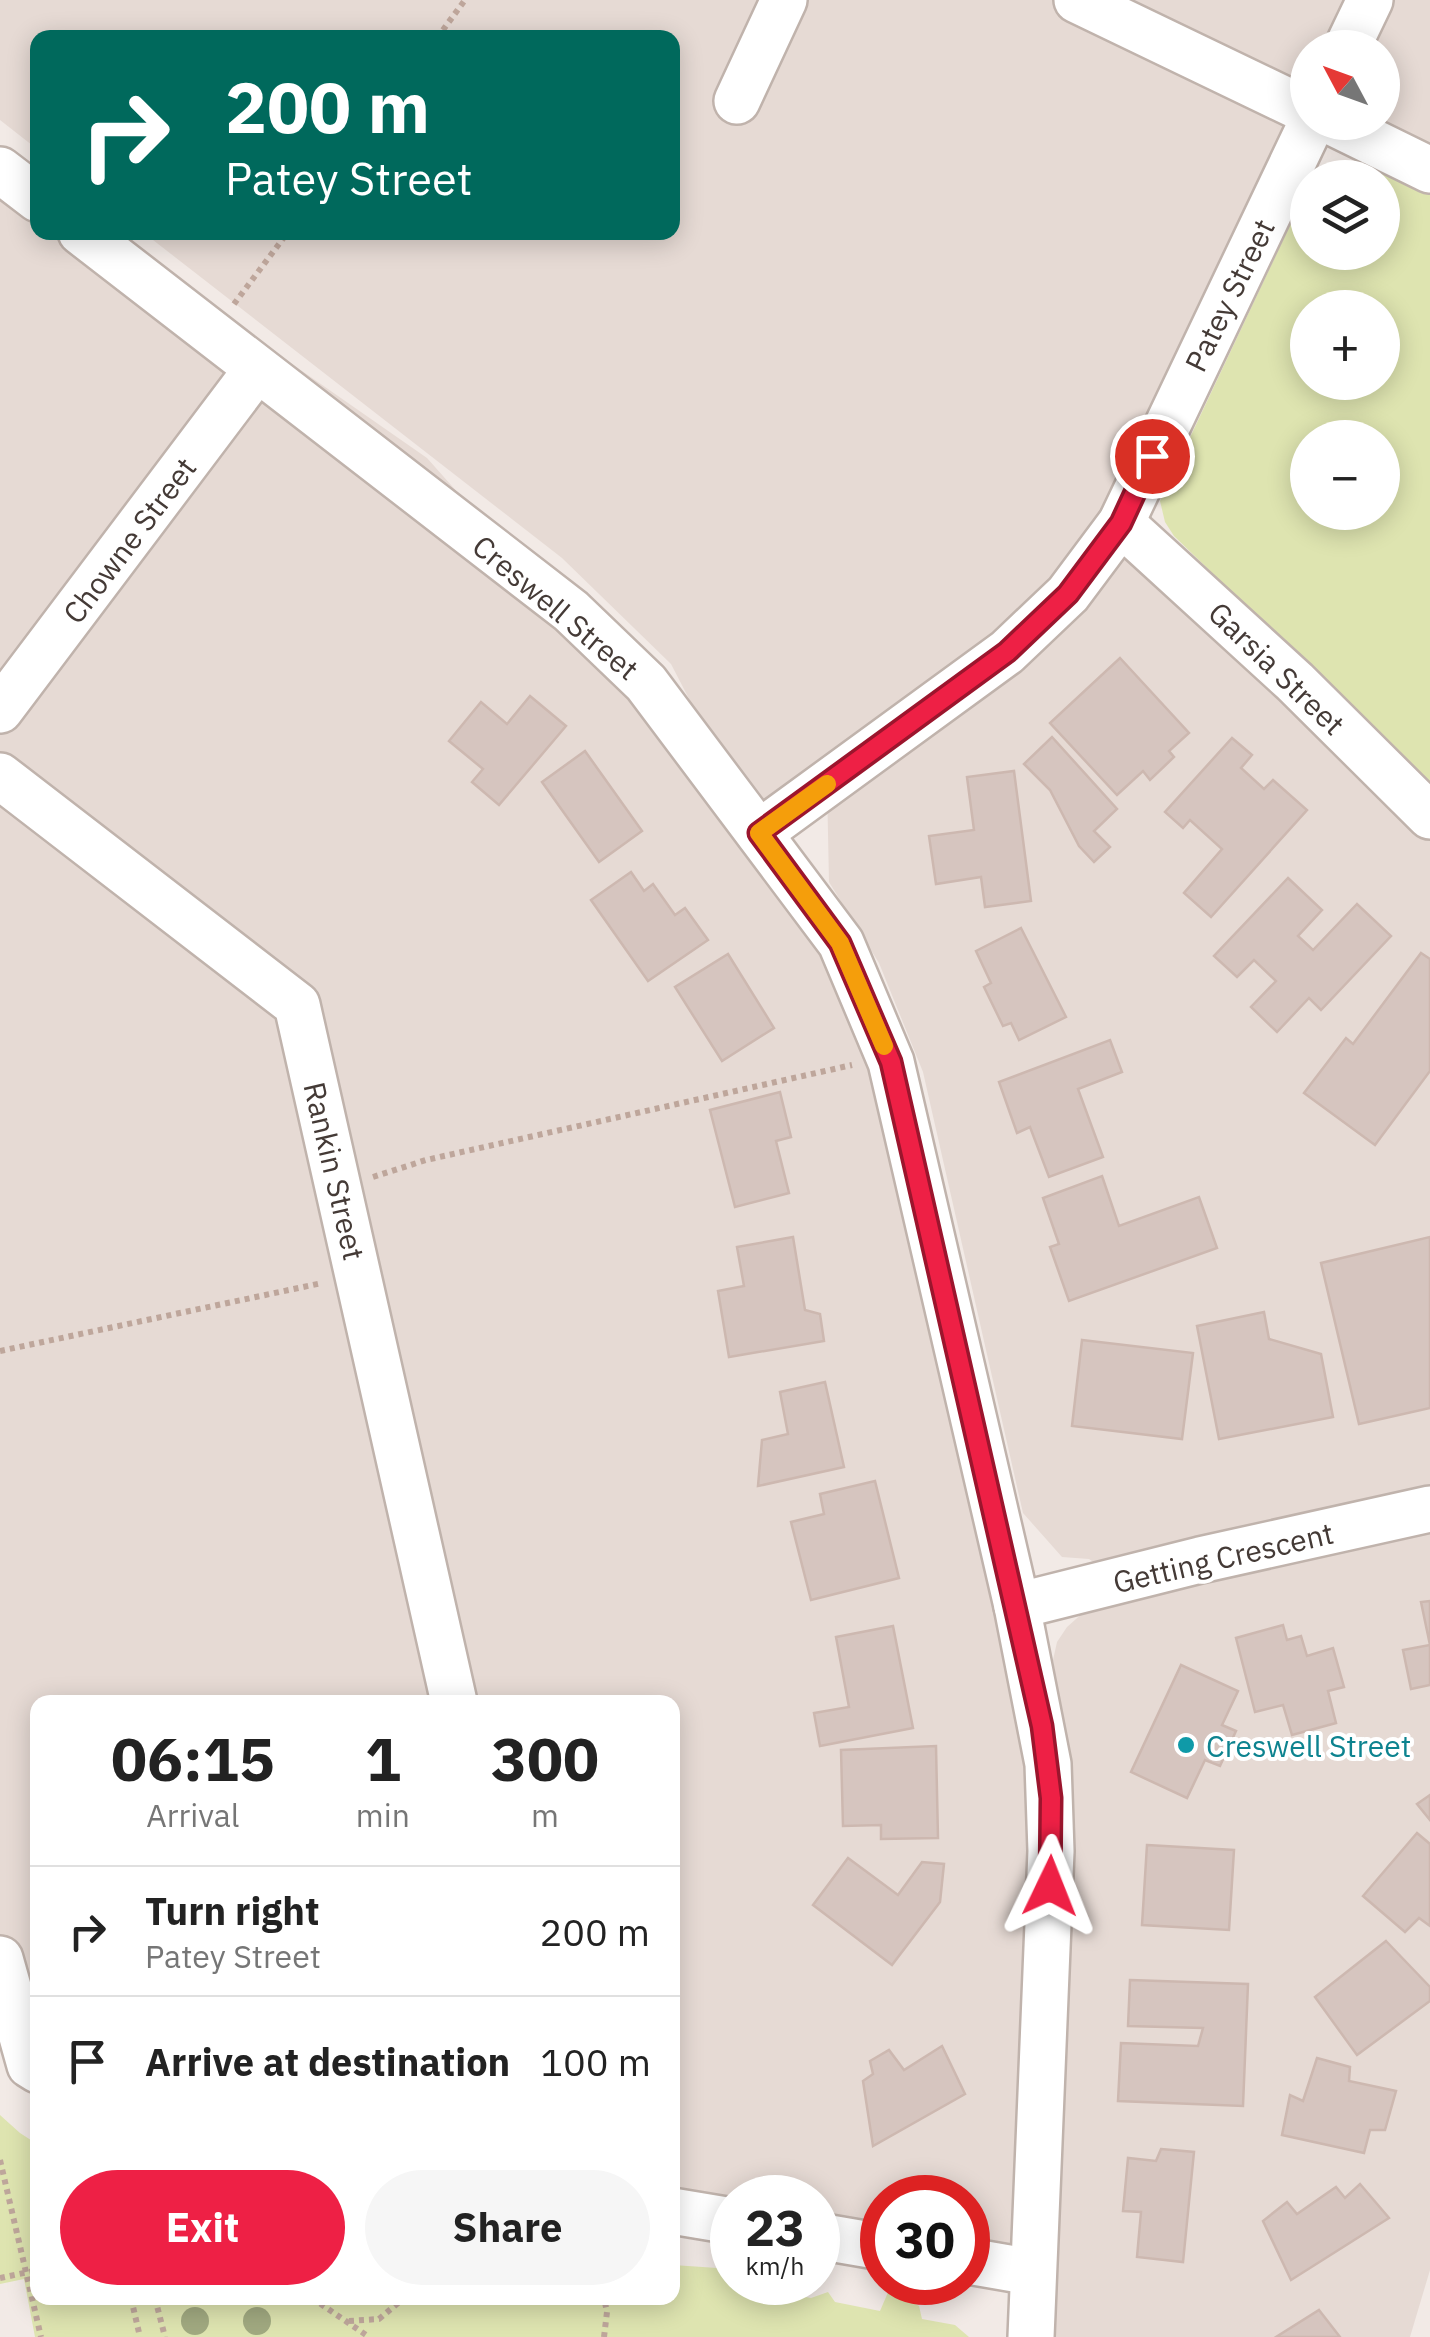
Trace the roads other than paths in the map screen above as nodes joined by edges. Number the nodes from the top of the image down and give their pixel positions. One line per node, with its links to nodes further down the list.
1 (784, 0): 5 (street)
2 (1077, 0): 6 (street)
3 (1370, 0): 4 (street)
4 (1356, 30)
5 (737, 102)
6 (1290, 102)
7 (1303, 140): 14 (street, Patey Street)
8 (1369, 140): 10 (street)
9 (0, 170): 11 (street)
10 (1430, 170)
11 (30, 193)
12 (90, 240): 13 (street, Creswell Street)
13 (258, 370): 15 (street, Chowne Street); 18 (street, Creswell Street)
14 (1121, 523): 17 (street, Garsia Street); 18 (street, Patey Street)
15 (0, 710)
16 (0, 776): 21 (street, Rankin Street)
17 (1430, 816)
18 (759, 833): 20 (street, Creswell Street)
19 (1430, 1509): 20 (street, Getting Crescent)
20 (1017, 1606): 27 (street, Creswell Street)
21 (452, 1695)
22 (0, 1960): 23 (street)
23 (30, 2065)
24 (680, 2212): 25 (street)
25 (710, 2217)
26 (990, 2265): 27 (street)
27 (1032, 2272): 28 (street, Creswell Street)
28 (1031, 2337)

